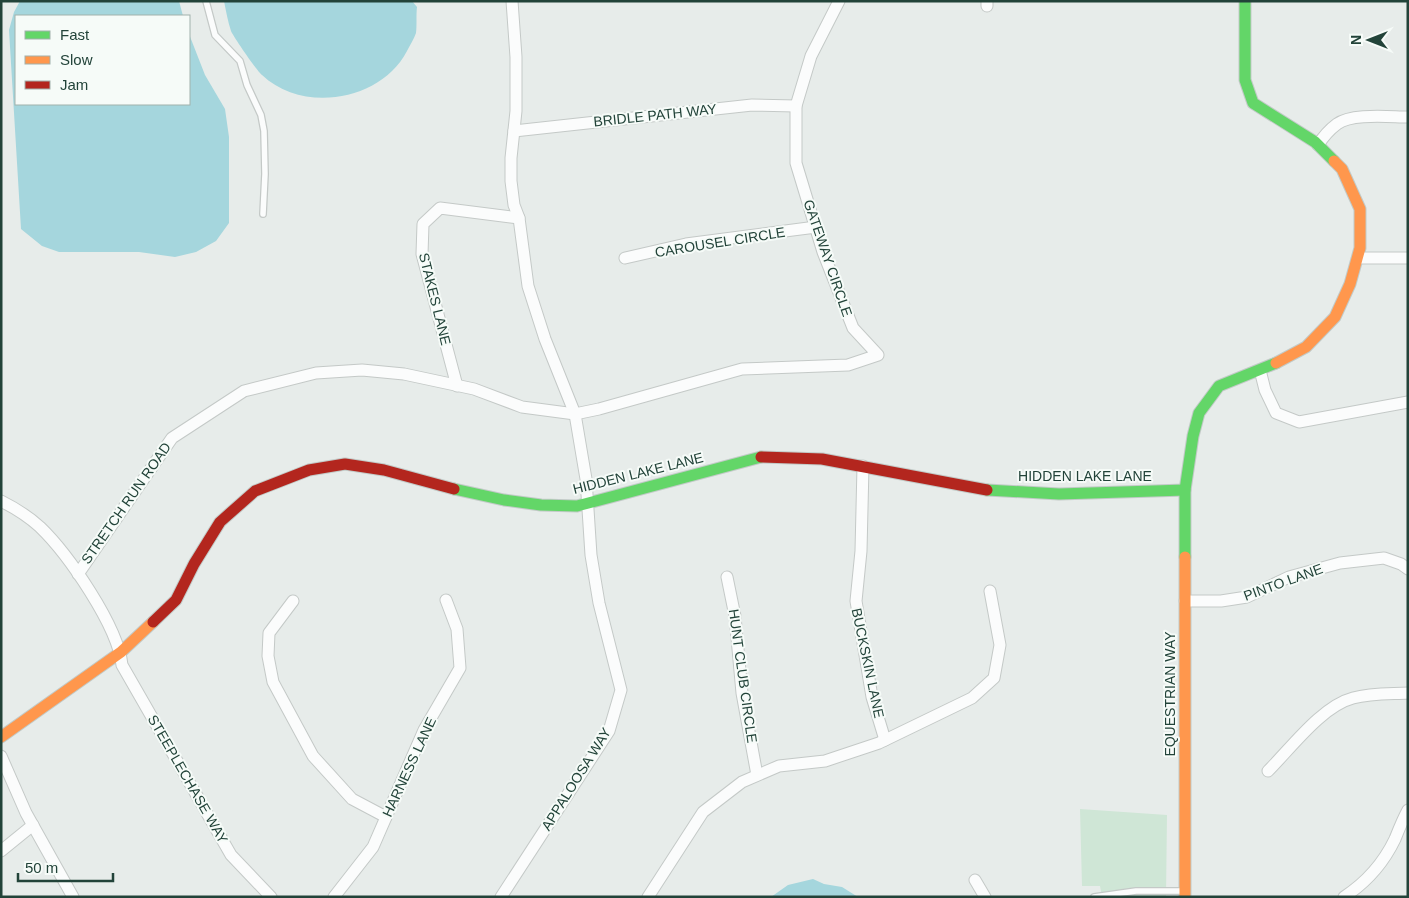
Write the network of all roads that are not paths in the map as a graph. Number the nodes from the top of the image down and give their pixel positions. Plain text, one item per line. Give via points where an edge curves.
1 (206, 1) edge
2 (512, 1) edge
3 (839, 1) edge
4 (1245, 1) edge
5 (796, 106) junction
6 (1408, 117) edge
7 (514, 131) junction
8 (1318, 145) junction
9 (263, 214) dead end
10 (519, 218) junction
11 (816, 228) junction
12 (625, 258) dead end
13 (1358, 258) junction
14 (1408, 258) edge
15 (1260, 370) junction
16 (457, 386) junction
17 (1408, 402) edge
18 (575, 414) junction
19 (862, 466) junction
20 (1185, 490) junction
21 (1, 500) edge
22 (588, 503) junction
23 (1408, 569) edge
24 (78, 574) junction
25 (727, 577) dead end
26 (990, 591) dead end
27 (446, 600) dead end
28 (293, 601) dead end
29 (1185, 601) junction
30 (121, 652) junction
31 (1408, 693) edge
32 (1, 737) edge
33 (885, 740) junction
34 (1, 756) edge
35 (1268, 772) dead end
36 (758, 775) junction
37 (1408, 810) edge
38 (386, 818) junction
39 (33, 825) junction
40 (1, 851) edge
41 (975, 880) dead end
42 (1186, 894) edge
43 (73, 897) edge
44 (271, 897) edge
45 (334, 897) edge
46 (501, 897) edge
47 (648, 897) edge
48 (985, 897) edge
49 (1094, 897) edge
50 (1344, 897) edge

1 - 9 lane via 215,35 240,61 261,115 265,174
2 - 7 street, APPALOOSA WAY via 516,57
3 - 5 street, GATEWAY CIRCLE via 812,56
4 - 8 street, EQUESTRIAN WAY via 1245,80 1253,103
5 - 7 street, BRIDLE PATH WAY via 752,105
5 - 11 street, GATEWAY CIRCLE via 796,163
6 - 8 street via 1357,118 1338,123
7 - 10 street, APPALOOSA WAY via 511,181
8 - 13 street, EQUESTRIAN WAY via 1342,169 1360,209
10 - 16 street, STAKES LANE via 440,208 423,224 422,254
10 - 18 street, APPALOOSA WAY via 528,286
11 - 12 street, CAROUSEL CIRCLE via 686,244
11 - 18 street, GATEWAY CIRCLE via 853,328 878,355 848,365 742,369
13 - 14 street
13 - 15 street, EQUESTRIAN WAY via 1335,317 1306,347
15 - 17 street via 1276,413 1299,422
15 - 20 street, EQUESTRIAN WAY via 1219,386 1199,413
16 - 18 street, STRETCH RUN ROAD via 474,389 522,408
16 - 24 street, STRETCH RUN ROAD via 404,374 362,370 316,373 244,391 172,438
18 - 22 street, APPALOOSA WAY
19 - 20 street, HIDDEN LAKE LANE via 993,491 1059,494
19 - 22 street, HIDDEN LAKE LANE via 822,459 760,457
19 - 33 street, BUCKSKIN LANE via 862,551 856,601 872,697
20 - 29 street, EQUESTRIAN WAY
21 - 24 street, STEEPLECHASE WAY via 39,526
22 - 30 street, HIDDEN LAKE LANE via 578,506 542,505 504,500 384,470 345,464 309,470 255,491 220,522 176,600
22 - 46 street, APPALOOSA WAY via 591,556 599,603 621,690 609,731
23 - 29 street, PINTO LANE via 1384,558 1347,562 1289,577 1247,597
24 - 30 street, STEEPLECHASE WAY via 103,614
25 - 36 street, HUNT CLUB CIRCLE via 735,616 742,693
26 - 33 street via 1000,645 994,678 972,698
27 - 38 street, HARNESS LANE via 457,629 460,668 424,730
28 - 38 street via 269,634 272,682 313,756 352,799
29 - 42 street, EQUESTRIAN WAY
30 - 32 street, HIDDEN LAKE LANE
30 - 44 street, STEEPLECHASE WAY via 122,665 232,855
31 - 35 street via 1372,694 1336,705
33 - 36 street via 825,761 779,766
34 - 39 street
36 - 47 street via 742,782 703,812
37 - 50 street via 1377,870
38 - 45 street, HARNESS LANE via 373,847
39 - 40 street
39 - 43 street
41 - 48 street
42 - 49 lane via 1136,891

